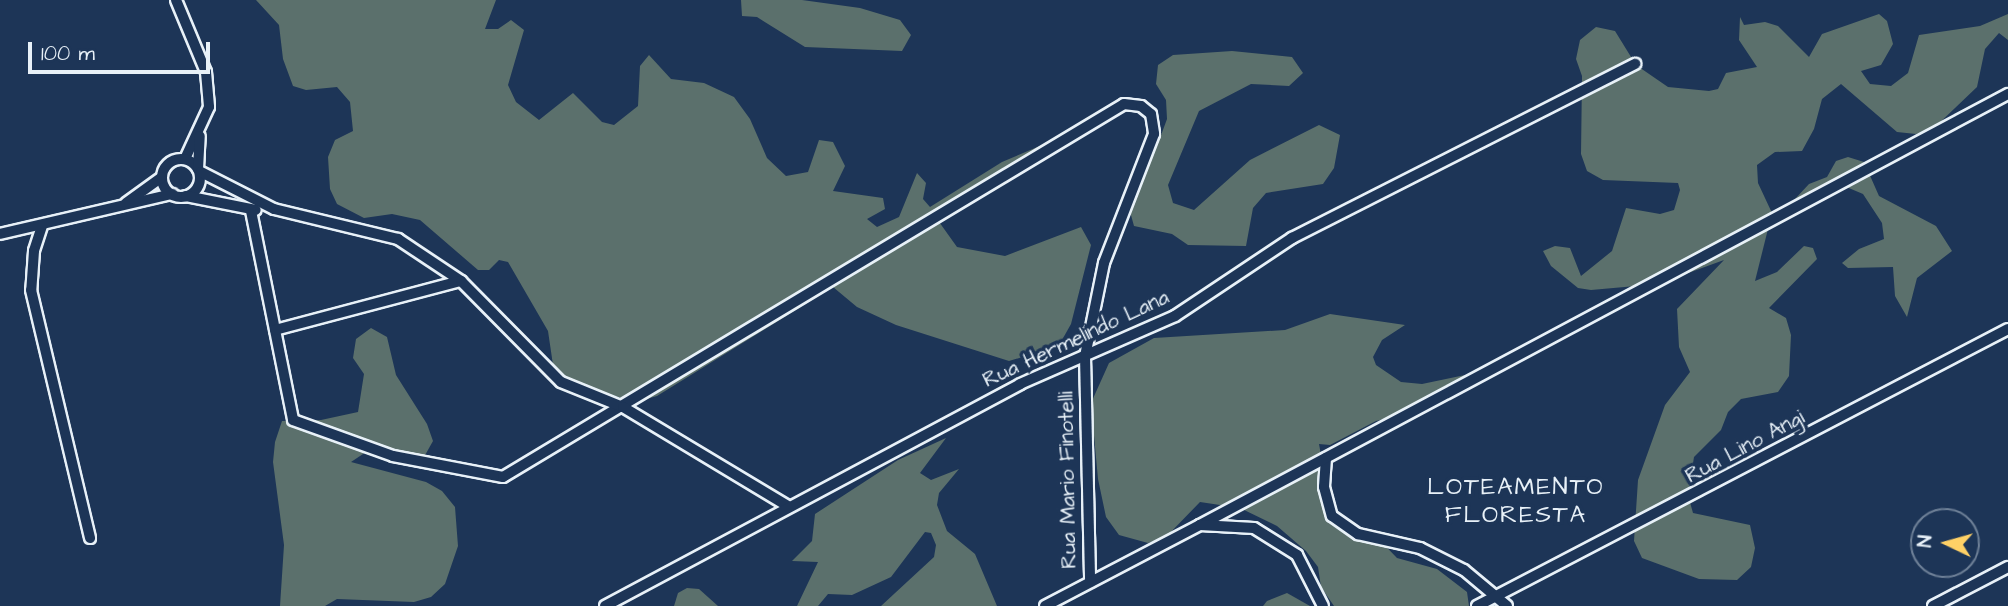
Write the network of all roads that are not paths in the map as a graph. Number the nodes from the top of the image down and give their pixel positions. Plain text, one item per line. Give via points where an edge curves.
1 (176, 0) edge
2 (1635, 64) dead end
3 (2008, 94) edge
4 (201, 132) junction
5 (185, 159) junction
6 (199, 170) junction
7 (162, 177) junction
8 (172, 194) junction
9 (186, 196) junction
10 (120, 207) junction
11 (274, 209) junction
12 (251, 211) junction
13 (42, 226) junction
14 (0, 234) edge
15 (461, 281) junction
16 (2008, 329) edge
17 (275, 330) junction
18 (1085, 356) junction
19 (623, 407) junction
20 (1326, 458) junction
21 (788, 506) junction
22 (1200, 525) junction
23 (90, 538) dead end
24 (2008, 567) edge
25 (1090, 582) junction
26 (1497, 593) junction
27 (605, 606) edge
28 (1045, 606) edge
29 (1323, 606) edge
30 (1478, 606) edge
31 (1507, 606) edge
32 (1933, 606) edge

1 - 4 street via 206,72 209,107
2 - 18 street, Rua Hermelindo Lana via 1292,238 1175,316
3 - 20 street
4 - 5 street
4 - 6 street
5 - 6 street
5 - 7 street via 170,163
6 - 9 street via 196,189
6 - 11 street
7 - 8 street
7 - 10 street
8 - 9 street
8 - 10 street
9 - 12 street
10 - 13 street
11 - 12 street
11 - 15 street via 398,239
12 - 17 street
13 - 14 street
13 - 23 street via 34,251 32,290
15 - 17 street
15 - 19 street via 561,382
16 - 26 street, Rua Lino Angi via 1686,500
17 - 19 street via 293,420 393,456 503,477
18 - 19 street, Rua Mario Finotelli via 1104,263 1154,134 1151,114 1135,104 1124,104
18 - 21 street, Rua Hermelindo Lana via 1020,384
18 - 25 street, Rua Mario Finotelli
19 - 21 street
20 - 22 street
20 - 26 street via 1324,487 1332,516 1358,534 1420,548
21 - 27 street, Rua Hermelindo Lana
22 - 25 street
22 - 29 street via 1254,528 1297,555
24 - 32 street
25 - 28 street
26 - 30 street, Rua Lino Angi
26 - 31 street

